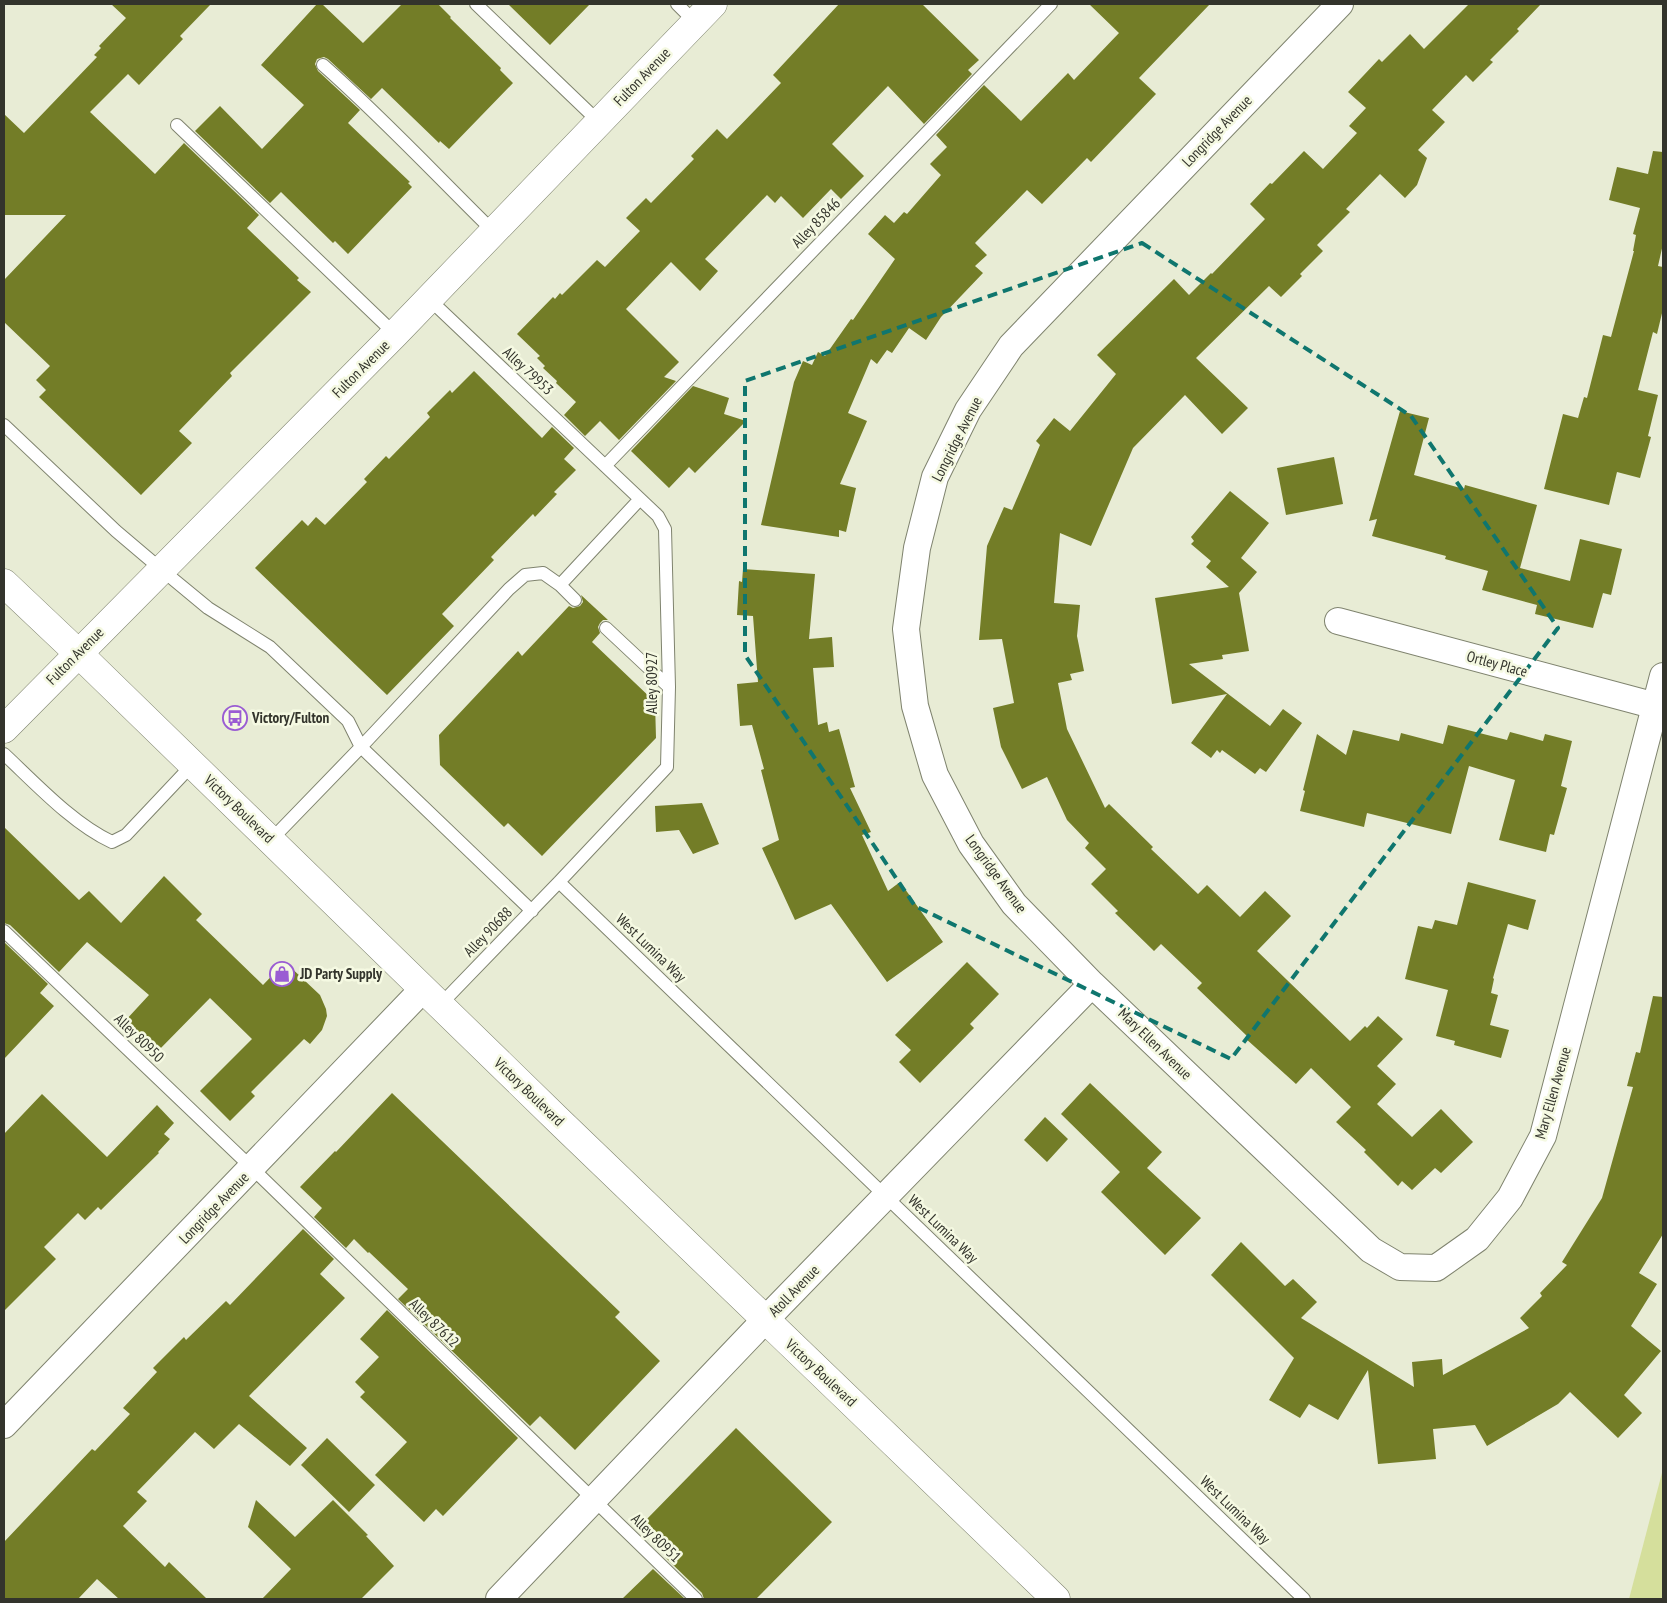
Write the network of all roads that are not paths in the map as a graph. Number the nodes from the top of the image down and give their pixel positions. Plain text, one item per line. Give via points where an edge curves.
1 (476, 4) edge
2 (1050, 4) edge
3 (1340, 4) edge
4 (695, 10) edge
5 (323, 65) dead end
6 (598, 122) junction
7 (177, 126) dead end
8 (494, 232) junction
9 (429, 299) junction
10 (396, 334) junction
11 (4, 426) edge
12 (605, 466) junction
13 (640, 499) junction
14 (162, 570) junction
15 (4, 583) edge
16 (560, 585) junction
17 (575, 600) dead end
18 (1338, 621) dead end
19 (606, 628) dead end
20 (78, 653) junction
21 (1663, 676) edge
22 (669, 687) junction
23 (1656, 706) junction
24 (4, 729) edge
25 (360, 747) junction
26 (4, 754) edge
27 (193, 764) junction
28 (271, 840) junction
29 (559, 882) junction
30 (532, 910) junction
31 (4, 931) edge
32 (1092, 984) junction
33 (432, 997) junction
34 (252, 1168) junction
35 (886, 1196) junction
36 (766, 1320) junction
37 (4, 1425) edge
38 (594, 1501) junction
39 (498, 1599) edge
40 (696, 1599) edge
41 (1056, 1599) edge
42 (1304, 1599) edge

1 - 6 lane
2 - 12 lane, Alley 85846
3 - 32 street, Longridge Avenue via 1010,346 968,410 935,477 917,548 906,629 915,706 935,775 971,844 1014,904
4 - 6 main road, Fulton Avenue
5 - 8 lane
6 - 8 main road, Fulton Avenue
7 - 10 lane
8 - 9 main road, Fulton Avenue
9 - 10 main road, Fulton Avenue
9 - 12 lane, Alley 79953
10 - 14 main road, Fulton Avenue
11 - 14 lane
12 - 13 lane, Alley 80927
13 - 16 lane
13 - 22 lane, Alley 80927 via 658,516 665,529
14 - 20 main road, Fulton Avenue
14 - 25 lane via 208,608 270,647 348,722
15 - 20 main road, Victory Boulevard
16 - 17 lane
16 - 25 lane via 543,573 525,575
18 - 23 street, Ortley Place
19 - 22 lane
20 - 24 main road, Fulton Avenue
20 - 27 main road, Victory Boulevard
21 - 23 street, Mary Ellen Avenue
22 - 29 lane, Alley 80927 via 667,767
23 - 32 street, Mary Ellen Avenue via 1543,1136 1510,1198 1477,1239 1436,1268 1400,1267 1371,1250
25 - 28 lane
25 - 30 lane
26 - 27 lane via 71,814 97,835 112,842 126,835
27 - 28 main road, Victory Boulevard
28 - 33 main road, Victory Boulevard
29 - 30 lane, Alley 90688
29 - 35 lane, West Lumina Way
30 - 33 lane, Alley 90688
31 - 34 lane, Alley 80950
32 - 35 street, Atoll Avenue
33 - 34 street, Longridge Avenue
33 - 36 main road, Victory Boulevard
34 - 37 street, Longridge Avenue
34 - 38 lane, Alley 87612
35 - 36 street, Atoll Avenue
35 - 42 lane, West Lumina Way
36 - 38 street, Atoll Avenue
36 - 41 main road, Victory Boulevard
38 - 39 street, Atoll Avenue
38 - 40 lane, Alley 80951

